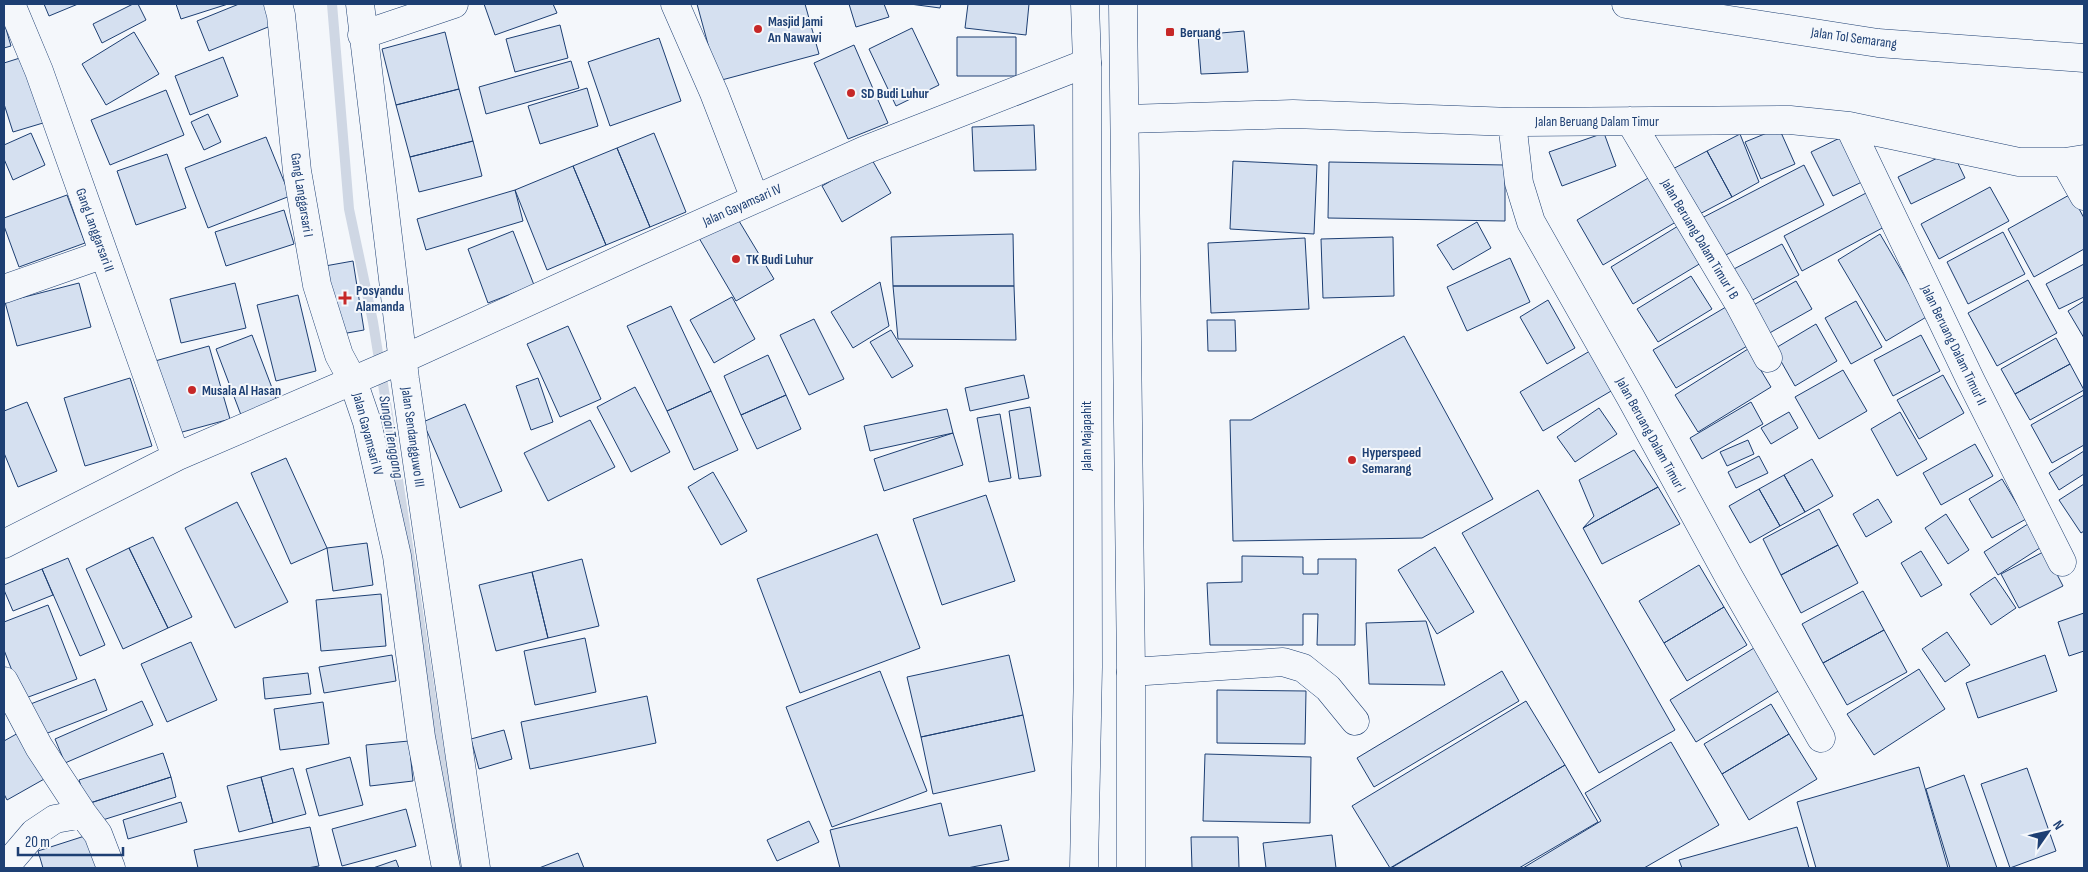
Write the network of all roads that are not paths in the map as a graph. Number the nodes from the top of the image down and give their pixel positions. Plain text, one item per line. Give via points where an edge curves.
1 (11, 4) edge
2 (278, 4) edge
3 (360, 4) edge
4 (454, 4) edge
5 (675, 4) edge
6 (1085, 4) edge
7 (1124, 4) edge
8 (1626, 4) edge
9 (362, 35) junction
10 (2084, 58) edge
11 (1087, 63) junction
12 (1126, 119) junction
13 (1630, 121) junction
14 (1512, 122) junction
15 (1849, 126) junction
16 (2075, 161) edge
17 (2084, 196) edge
18 (755, 199) junction
19 (104, 254) junction
20 (4, 289) edge
21 (1768, 358) dead end
22 (400, 361) junction
23 (362, 376) junction
24 (176, 457) junction
25 (4, 544) edge
26 (2062, 562) dead end
27 (1131, 672) junction
28 (4, 681) edge
29 (1355, 720) dead end
30 (1821, 738) dead end
31 (82, 814) junction
32 (4, 868) edge
33 (111, 868) edge
34 (446, 868) edge
35 (476, 868) edge
36 (1084, 868) edge
37 (1131, 868) edge

1 - 19 main road, Gang Langgarsari II via 39,71
2 - 23 main road, Gang Langgarsari I via 297,171 317,285 339,355
3 - 9 main road, Jalan Sendangguwo III
4 - 9 main road
5 - 18 main road
6 - 11 main road, Jalan Majapahit
7 - 12 main road
8 - 10 main road, Jalan Tol Semarang via 1878,42
9 - 22 main road, Jalan Sendangguwo III
11 - 18 main road, Jalan Gayamsari IV via 866,150
11 - 36 main road, Jalan Majapahit via 1088,667
12 - 14 main road, Jalan Beruang Dalam Timur via 1293,114
12 - 27 main road
13 - 14 main road, Jalan Beruang Dalam Timur
13 - 15 main road, Jalan Beruang Dalam Timur via 1790,120
13 - 21 main road, Jalan Beruang Dalam Timur I B
14 - 30 main road, Jalan Beruang Dalam Timur I via 1520,183 1531,222
15 - 16 main road, Jalan Beruang Dalam Timur via 2019,162
15 - 26 main road, Jalan Beruang Dalam Timur II
16 - 17 main road
18 - 22 main road, Jalan Gayamsari IV
19 - 20 main road
19 - 24 main road, Gang Langgarsari II
22 - 23 main road, Jalan Gayamsari IV
22 - 35 main road, Jalan Sendangguwo III
23 - 24 main road, Jalan Gayamsari IV
23 - 34 main road, Jalan Gayamsari IV via 367,422 397,556 421,737
24 - 25 main road, Jalan Gayamsari IV
27 - 29 main road via 1283,662 1303,668 1328,688
27 - 37 main road
28 - 31 main road via 39,747
31 - 32 main road via 55,819 34,833
31 - 33 main road via 98,834

